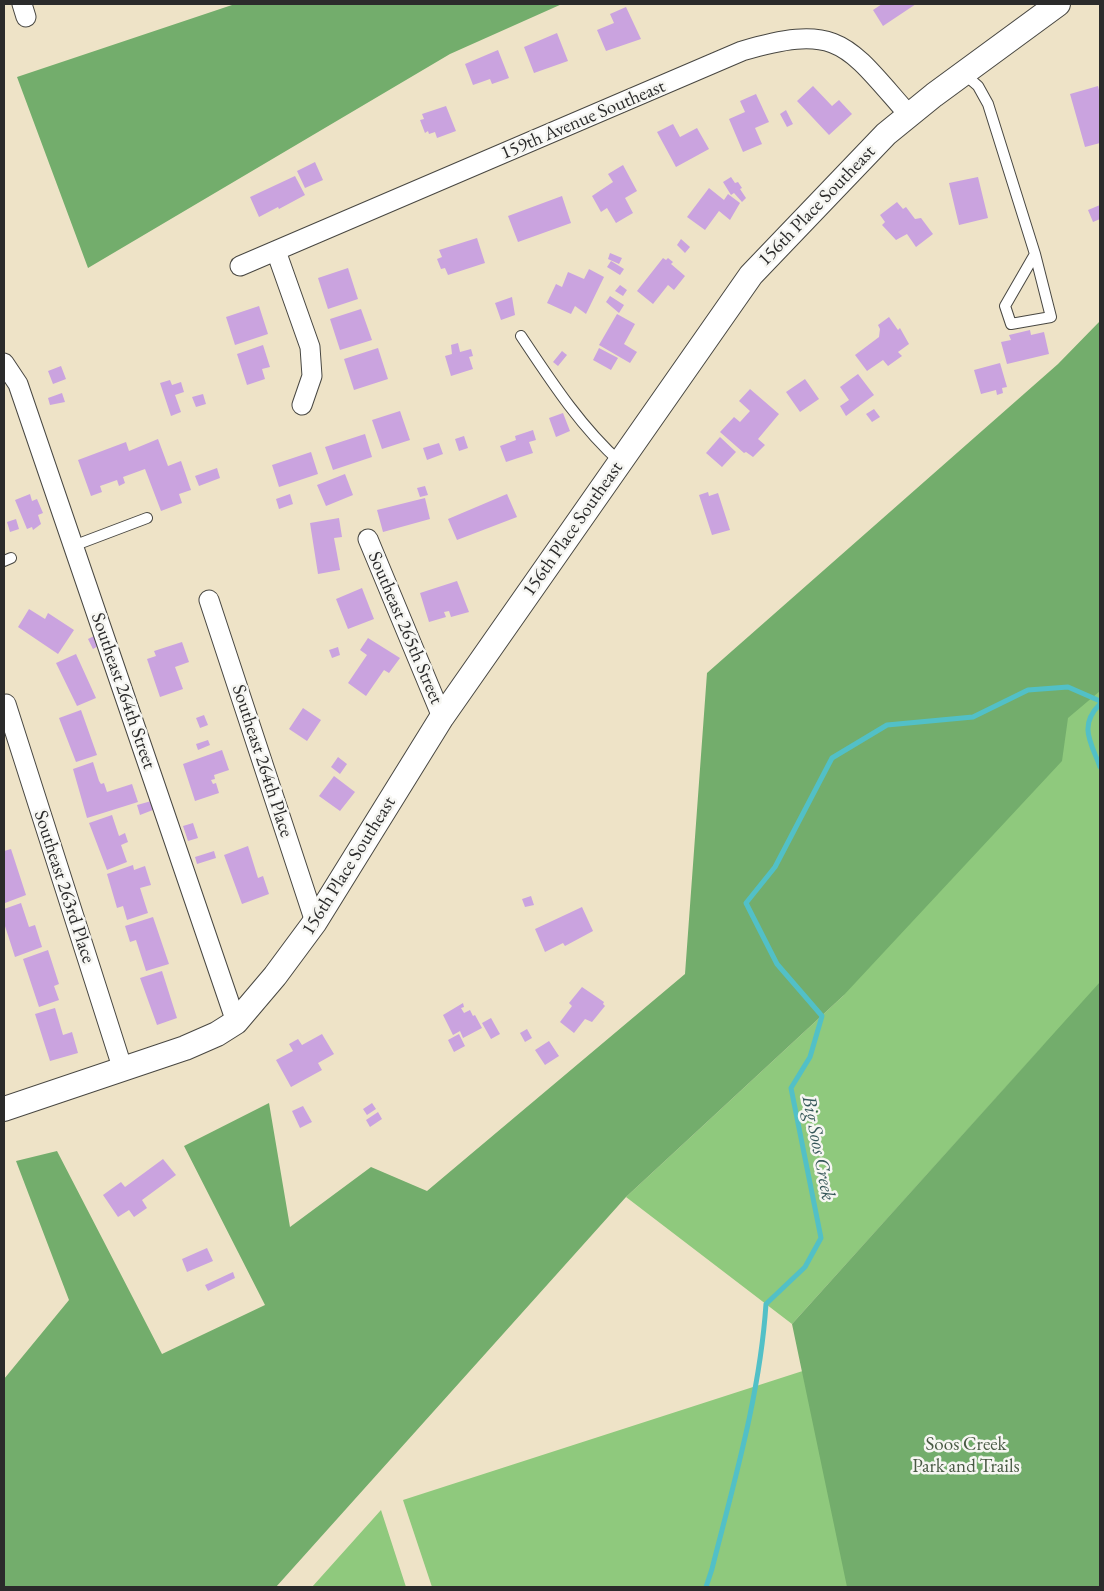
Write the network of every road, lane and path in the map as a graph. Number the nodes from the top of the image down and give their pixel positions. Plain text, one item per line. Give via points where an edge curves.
1 (1058, 4) edge
2 (963, 73) junction
3 (909, 115) junction
4 (276, 251) junction
5 (1035, 254) junction
6 (240, 266) dead end
7 (521, 336) dead end
8 (4, 363) edge
9 (302, 405) dead end
10 (620, 462) junction
11 (147, 518) dead end
12 (368, 539) dead end
13 (73, 546) junction
14 (209, 600) dead end
15 (6, 704) dead end
16 (442, 717) junction
17 (315, 922) junction
18 (236, 1022) junction
19 (123, 1070) junction
20 (4, 1108) edge

1 - 2 street, 156th Place Southeast
2 - 3 street, 156th Place Southeast
2 - 5 lane via 978,86 988,104
3 - 4 street, 159th Avenue Southeast via 860,59 843,46 816,38 772,42 733,55
3 - 10 street, 156th Place Southeast via 864,155 751,275
4 - 6 street, 159th Avenue Southeast
4 - 9 street via 310,347 312,376
5 - 5 lane via 1005,306 1011,324 1051,317
7 - 10 lane via 598,443
8 - 13 street, Southeast 264th Street via 18,384
10 - 16 street, 156th Place Southeast
11 - 13 lane
12 - 16 street, Southeast 265th Street
13 - 18 street, Southeast 264th Street
14 - 17 street, Southeast 264th Place
15 - 19 street, Southeast 263rd Place
16 - 17 street, 156th Place Southeast
17 - 18 street, 156th Place Southeast
18 - 19 street, 156th Place Southeast via 185,1048
19 - 20 street, 156th Place Southeast

